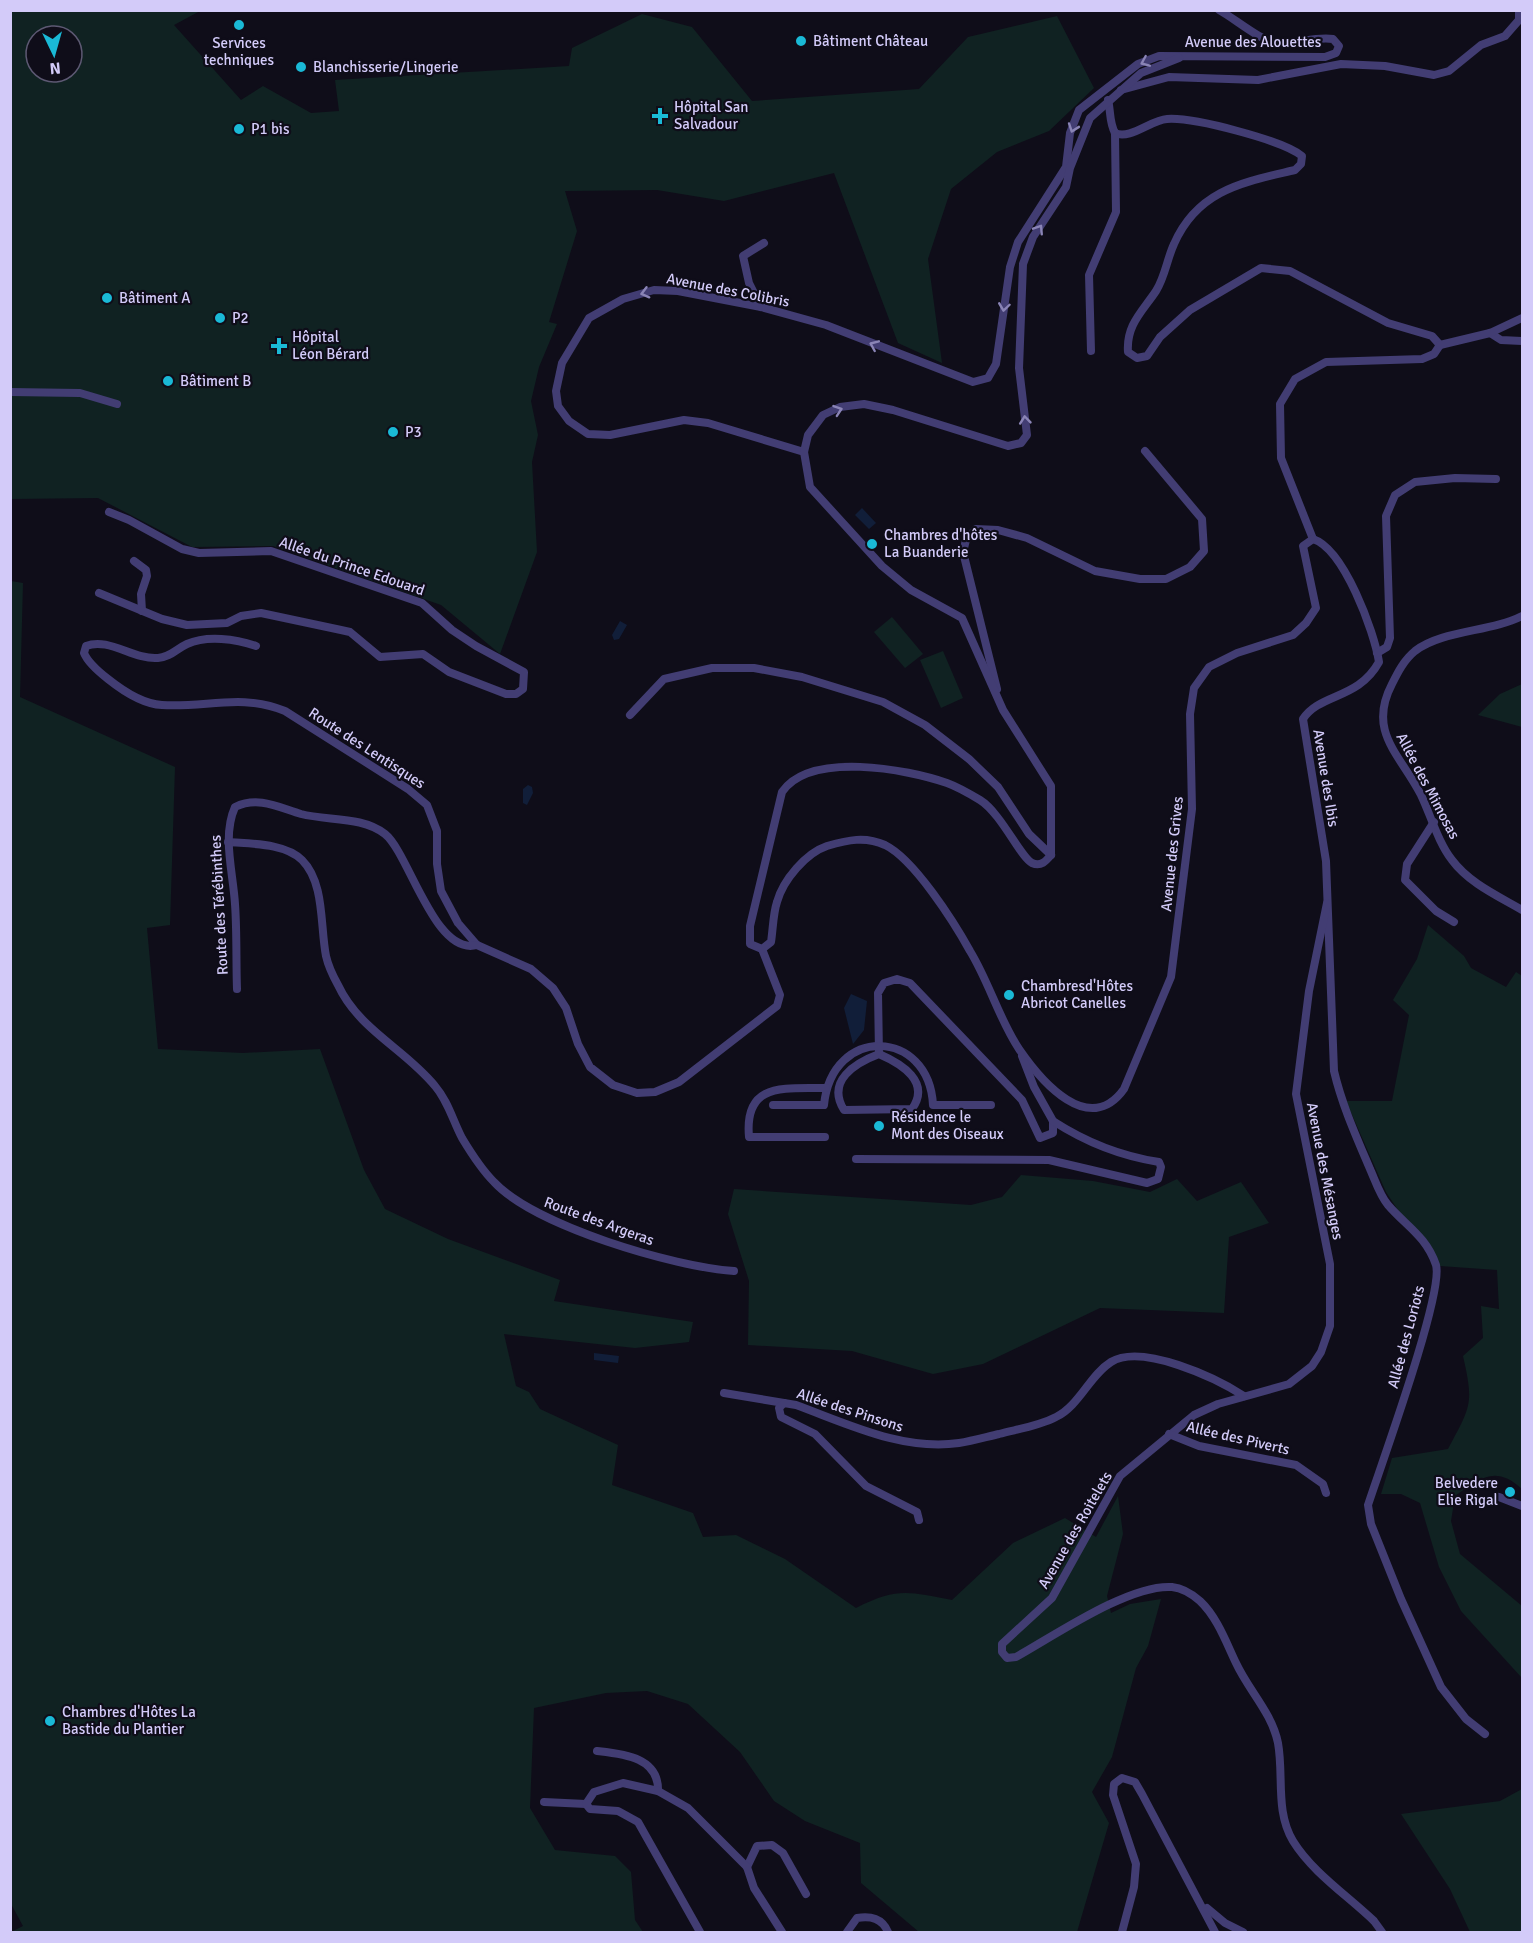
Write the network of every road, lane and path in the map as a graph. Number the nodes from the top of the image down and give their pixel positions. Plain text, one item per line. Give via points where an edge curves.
1 (1219, 10) edge
2 (1519, 10) edge
3 (1186, 55) junction
4 (1109, 85) joint
5 (1119, 90) junction
6 (1108, 100) junction
7 (1115, 133) junction
8 (1068, 168) junction
9 (764, 243) dead end
10 (760, 307) junction
11 (1522, 318) edge
12 (1490, 333) junction
13 (1522, 341) edge
14 (1440, 345) junction
15 (1091, 351) dead end
16 (10, 392) edge
17 (117, 404) dead end
18 (804, 452) junction
19 (1145, 452) dead end
20 (1496, 479) dead end
21 (109, 512) dead end
22 (1313, 539) junction
23 (134, 561) dead end
24 (99, 593) dead end
25 (142, 611) junction
26 (1522, 616) edge
27 (227, 623) junction
28 (223, 640) junction
29 (256, 646) dead end
30 (1377, 653) junction
31 (1003, 710) junction
32 (630, 715) dead end
33 (1434, 822) junction
34 (228, 842) junction
35 (1051, 855) junction
36 (1327, 903) junction
37 (1522, 910) edge
38 (1454, 922) dead end
39 (477, 945) junction
40 (762, 949) junction
41 (237, 989) dead end
42 (1019, 1049) junction
43 (879, 1050) junction
44 (826, 1088) junction
45 (773, 1105) dead end
46 (991, 1105) dead end
47 (1053, 1121) junction
48 (825, 1137) dead end
49 (856, 1159) dead end
50 (734, 1271) dead end
51 (724, 1393) dead end
52 (1244, 1396) junction
53 (784, 1403) junction
54 (1169, 1434) junction
55 (1326, 1493) dead end
56 (1499, 1497) dead end
57 (1522, 1506) edge
58 (919, 1520) dead end
59 (1485, 1734) dead end
60 (597, 1751) dead end
61 (658, 1791) junction
62 (544, 1802) dead end
63 (586, 1804) junction
64 (747, 1867) junction
65 (806, 1894) dead end
66 (1200, 1900) junction
67 (700, 1932) edge
68 (782, 1932) edge
69 (847, 1932) edge
70 (888, 1932) edge
71 (1122, 1932) edge
72 (1215, 1932) edge
73 (1243, 1932) edge
74 (1382, 1932) edge

1 - 3 street, Avenue des Alouettes via 1275,44 1323,38 1333,39 1339,46 1336,53 1325,57
2 - 5 street via 1519,20 1505,36 1481,45 1449,71 1434,75 1385,66 1341,64 1258,80 1169,77
3 -> 4 street, Avenue des Alouettes via 1159,56 1138,64
3 - 5 street via 1141,73
4 -> 8 street, Avenue des Colibris via 1080,110 1070,133
5 - 6 street
6 - 7 street via 1109,123
6 - 8 street via 1090,118
7 - 14 street via 1125,135 1167,118 1192,121 1270,141 1302,156 1295,170 1238,183 1210,198 1191,218 1174,242 1157,290 1131,324 1128,352 1137,358 1147,356 1160,337 1190,310 1260,268 1290,271 1388,323 1432,336
7 - 15 street via 1116,212 1089,274
8 -> 10 street, Avenue des Colibris via 1018,242 1010,267 996,364 988,378 973,382 826,325
18 -> 8 street via 808,435 823,415 840,407 864,404 1008,446 1021,442 1027,435 1020,368 1023,264 1033,237 1066,187
9 - 10 street via 743,256 748,283
10 -> 18 street, Avenue des Colibris via 654,290 623,299 590,318 562,363 556,391 558,406 569,421 588,434 610,435 684,420 708,423
11 - 12 street
12 - 13 street via 1501,340
12 - 14 street
14 - 22 street via 1434,354 1422,359 1326,362 1295,379 1280,404 1281,458
16 - 17 street via 80,393
18 - 31 street via 810,487 882,566 911,590 962,618
19 - 31 street via 1202,519 1204,551 1190,567 1166,579 1095,571 1027,538 998,530 976,529 966,540 963,552
20 - 30 street via 1415,482 1395,495 1386,516 1390,638 1387,647
21 - 27 street, Allée du Prince Edouard via 182,549 199,553 271,551 422,603 452,630 524,672 523,689 506,694 448,672 423,654 380,657 350,632 276,615 241,616
22 - 30 street via 1324,542 1335,555 1364,613
22 - 42 street, Avenue des Grives via 1303,546 1316,608 1306,623 1293,635 1237,653 1209,667 1194,688 1190,714 1192,809 1171,977 1124,1089 1112,1102 1096,1108 1075,1106 1064,1100
23 - 25 street via 146,570 147,576 141,594
24 - 25 street
25 - 27 street via 187,625
26 - 33 street, Allée des Mimosas via 1507,624 1432,642 1415,651 1400,668 1386,695 1381,714 1385,735
27 - 28 street
28 - 29 street
28 - 39 street, Route des Lentisques via 186,644 170,656 157,658 102,643 86,646 84,652 99,672 123,691 145,701 162,705 242,700 277,708 408,789 428,805 435,818 441,891 458,923
30 - 36 street, Avenue des Ibis via 1378,662 1372,674 1359,687 1309,711 1303,719 1326,861
31 - 35 street via 1051,786
32 - 35 street via 664,679 712,668 754,668 802,677 883,702 925,725 969,759 998,787 1029,834
33 - 37 street, Allée des Mimosas via 1452,861 1470,878
33 - 38 street via 1407,864 1405,880 1436,911
34 - 39 street, Route des Térébinthes via 229,820 235,807 248,801 369,825 396,845 435,919 459,944
34 - 41 street, Route des Térébinthes via 236,920
34 - 50 street, Route des Argeras via 262,844 301,858 316,885 327,958 338,986 368,1027 435,1086 470,1152 494,1183 524,1206 553,1221 661,1258
35 - 40 street, Route des Lentisques via 1038,864 1029,861 998,814 949,783 874,768 806,773 796,777 782,792 750,926 750,944
36 - 52 street, Avenue des Mésanges via 1311,981 1296,1094 1330,1264 1330,1326 1312,1366 1289,1384
36 - 59 street, Allée des Loriots via 1334,1071 1340,1100 1388,1205 1410,1224 1428,1247 1437,1267 1413,1370 1368,1505 1371,1524 1441,1687 1466,1719
39 - 40 street, Route des Lentisques via 531,969 553,988 566,1008 590,1067 613,1085 637,1093 655,1092 679,1082 777,1006 780,995
40 - 42 street via 771,942 782,892 793,873 818,849 851,839 868,839 887,846 926,883 972,952
42 - 47 street via 1034,1088
43 - 43 street via 860,1061 841,1080 838,1101 844,1110 912,1109 918,1100 913,1074
43 - 44 street via 859,1050 843,1059
43 - 46 street via 898,1050 915,1058 930,1083 933,1105
43 - 47 street via 878,993 884,983 897,979 910,983 1022,1100 1040,1138 1053,1133
44 - 45 street via 824,1105
44 - 48 street via 772,1089 753,1104 747,1119 749,1137
47 - 49 street via 1105,1149 1160,1162 1158,1179 1147,1183 1049,1160
51 - 53 street
52 - 53 street, Allée des Pinsons via 1161,1359 1134,1355 1111,1362 1058,1416 1029,1427 958,1443 924,1444 890,1439
52 - 54 street, Avenue des Roitelets via 1194,1415
53 - 58 street, Allée des Pinsons via 779,1408 781,1417 815,1434 866,1486 917,1512
54 - 55 street, Allée des Piverts via 1200,1446 1296,1465 1323,1484
54 - 74 street, Avenue des Roitelets via 1120,1476 1052,1598 1002,1644 1002,1652 1007,1658 1016,1657 1121,1598 1160,1587 1186,1591 1213,1616 1240,1672 1272,1721 1278,1744 1280,1798 1293,1840 1310,1862
56 - 57 street
60 - 61 street via 635,1757 645,1763 658,1783
61 - 63 street via 623,1783 594,1792
61 - 64 street via 688,1808
62 - 63 street
63 - 67 street via 590,1809 628,1815 638,1822
64 - 65 street via 757,1845 772,1845 783,1853
64 - 68 street via 758,1896
66 - 71 street via 1135,1782 1122,1778 1114,1784 1113,1795 1136,1864
66 - 72 street
66 - 73 street via 1212,1914
69 - 70 street via 857,1918 867,1916 885,1924

